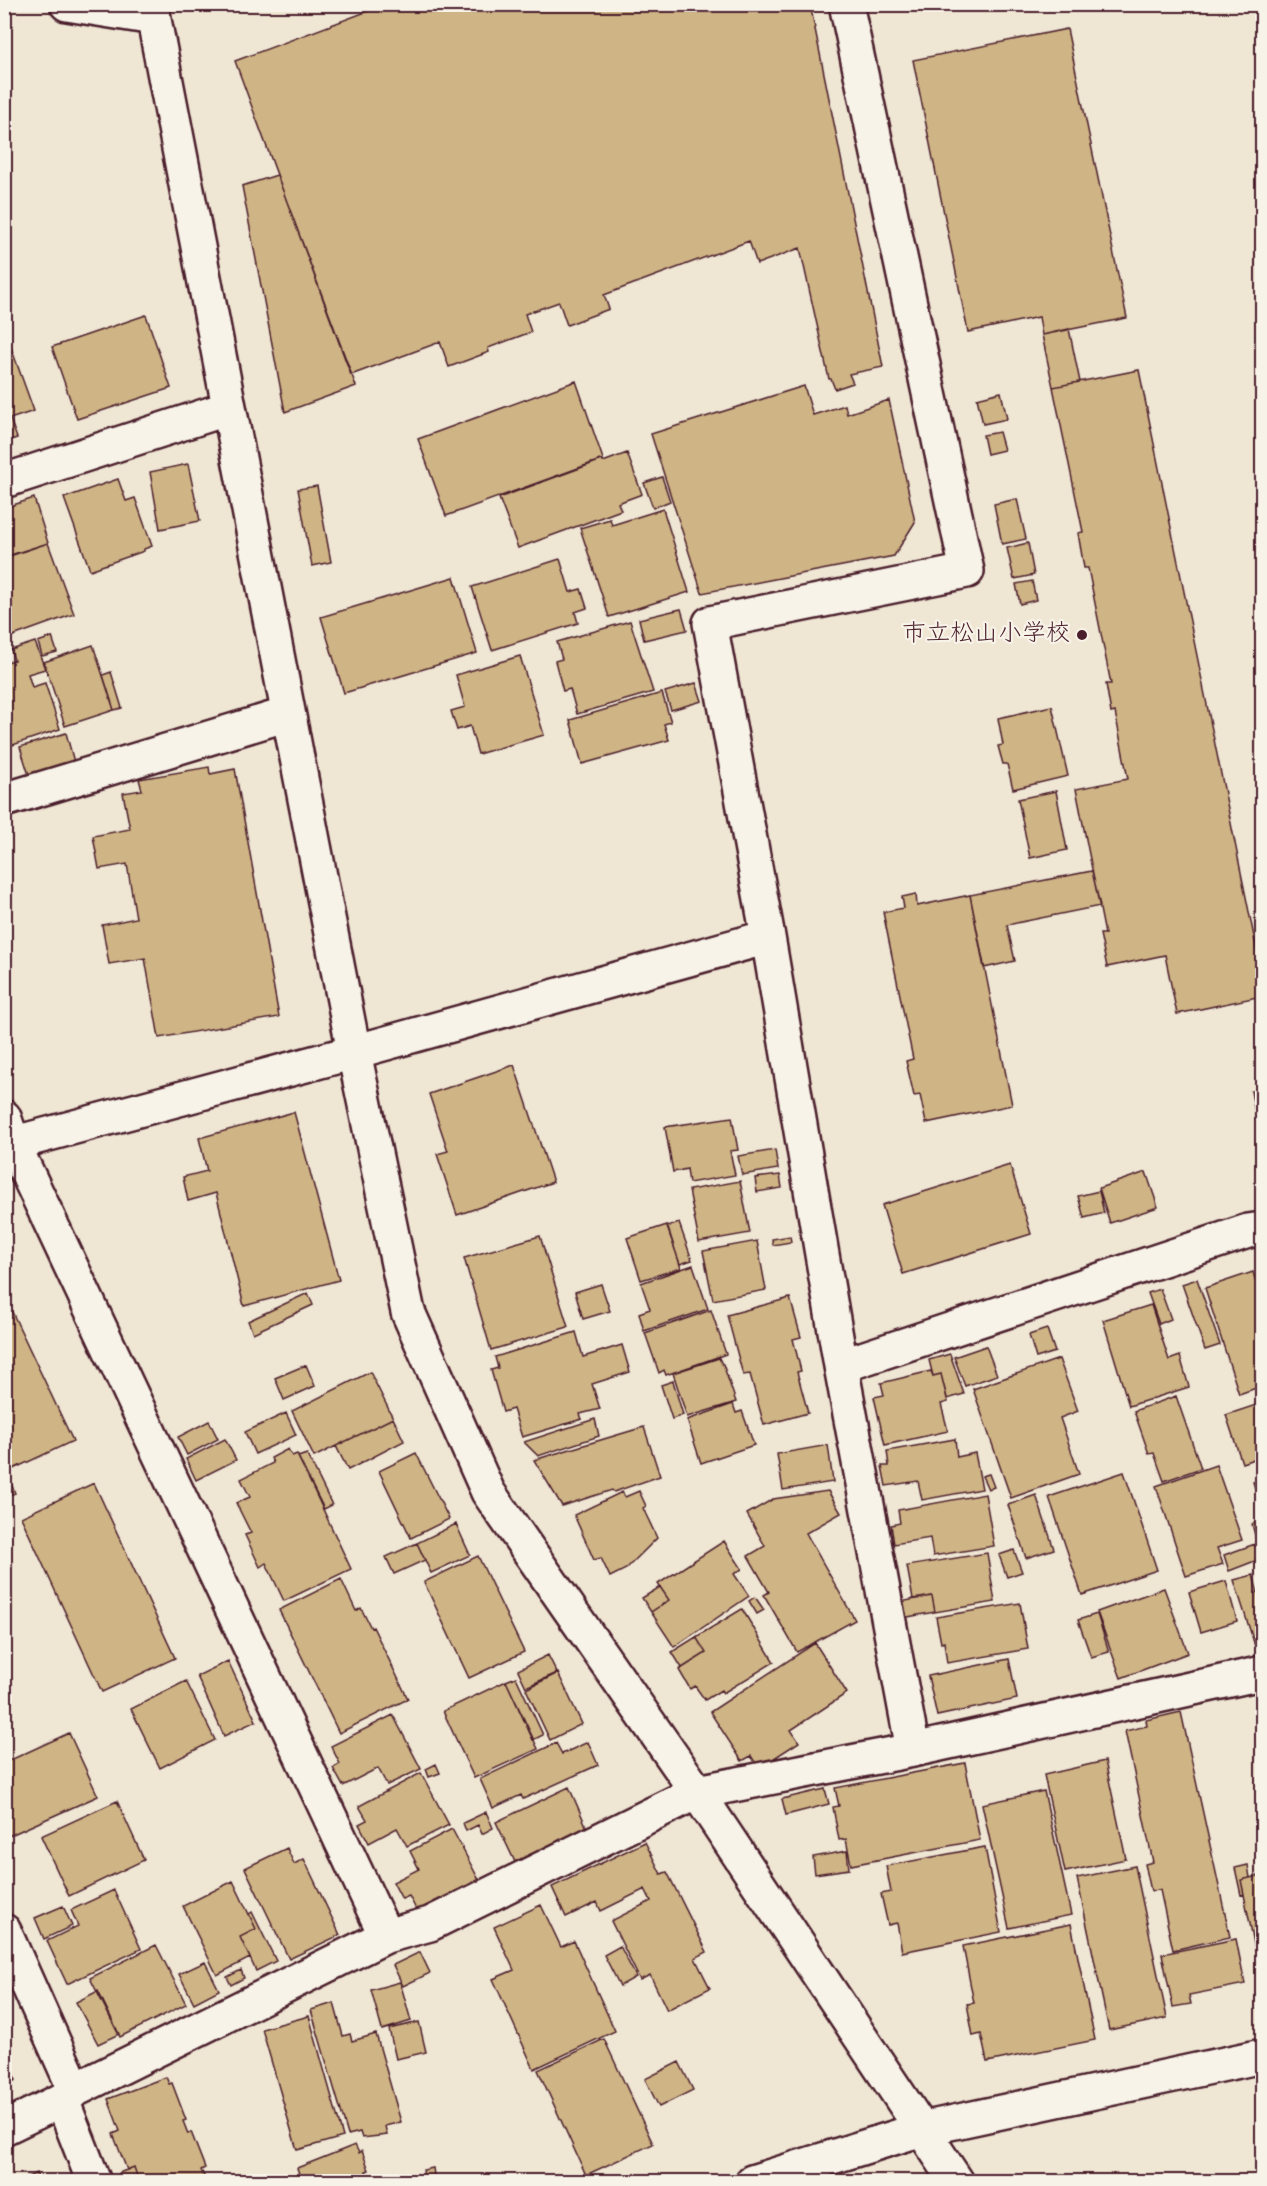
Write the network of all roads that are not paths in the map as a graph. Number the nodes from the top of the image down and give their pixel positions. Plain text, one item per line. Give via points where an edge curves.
1 (67, 4) edge
2 (846, 4) edge
3 (153, 11) edge
4 (229, 408) junction
5 (4, 481) edge
6 (288, 714) junction
7 (4, 800) edge
8 (768, 938) junction
9 (354, 1052) junction
10 (7, 1135) edge
11 (1263, 1229) edge
12 (841, 1366) junction
13 (1263, 1673) edge
14 (914, 1750) junction
15 (697, 1792) junction
16 (4, 1931) edge
17 (386, 1936) junction
18 (1263, 2056) edge
19 (69, 2095) junction
20 (4, 2128) edge
21 (922, 2129) junction
22 (94, 2181) edge
23 (752, 2181) edge
24 (957, 2181) edge

1 - 3 street
2 - 8 street via 967,571 710,623
3 - 4 street
4 - 5 street
4 - 6 street
6 - 7 street
6 - 9 street
8 - 9 street
8 - 12 street
9 - 10 street
9 - 15 street via 408,1312 488,1492
10 - 17 street
11 - 12 street
12 - 14 street
13 - 14 street
14 - 15 street
15 - 17 street via 430,1924
15 - 21 street
16 - 19 street
17 - 19 street
18 - 21 street
19 - 20 street
19 - 22 street
21 - 23 street
21 - 24 street

